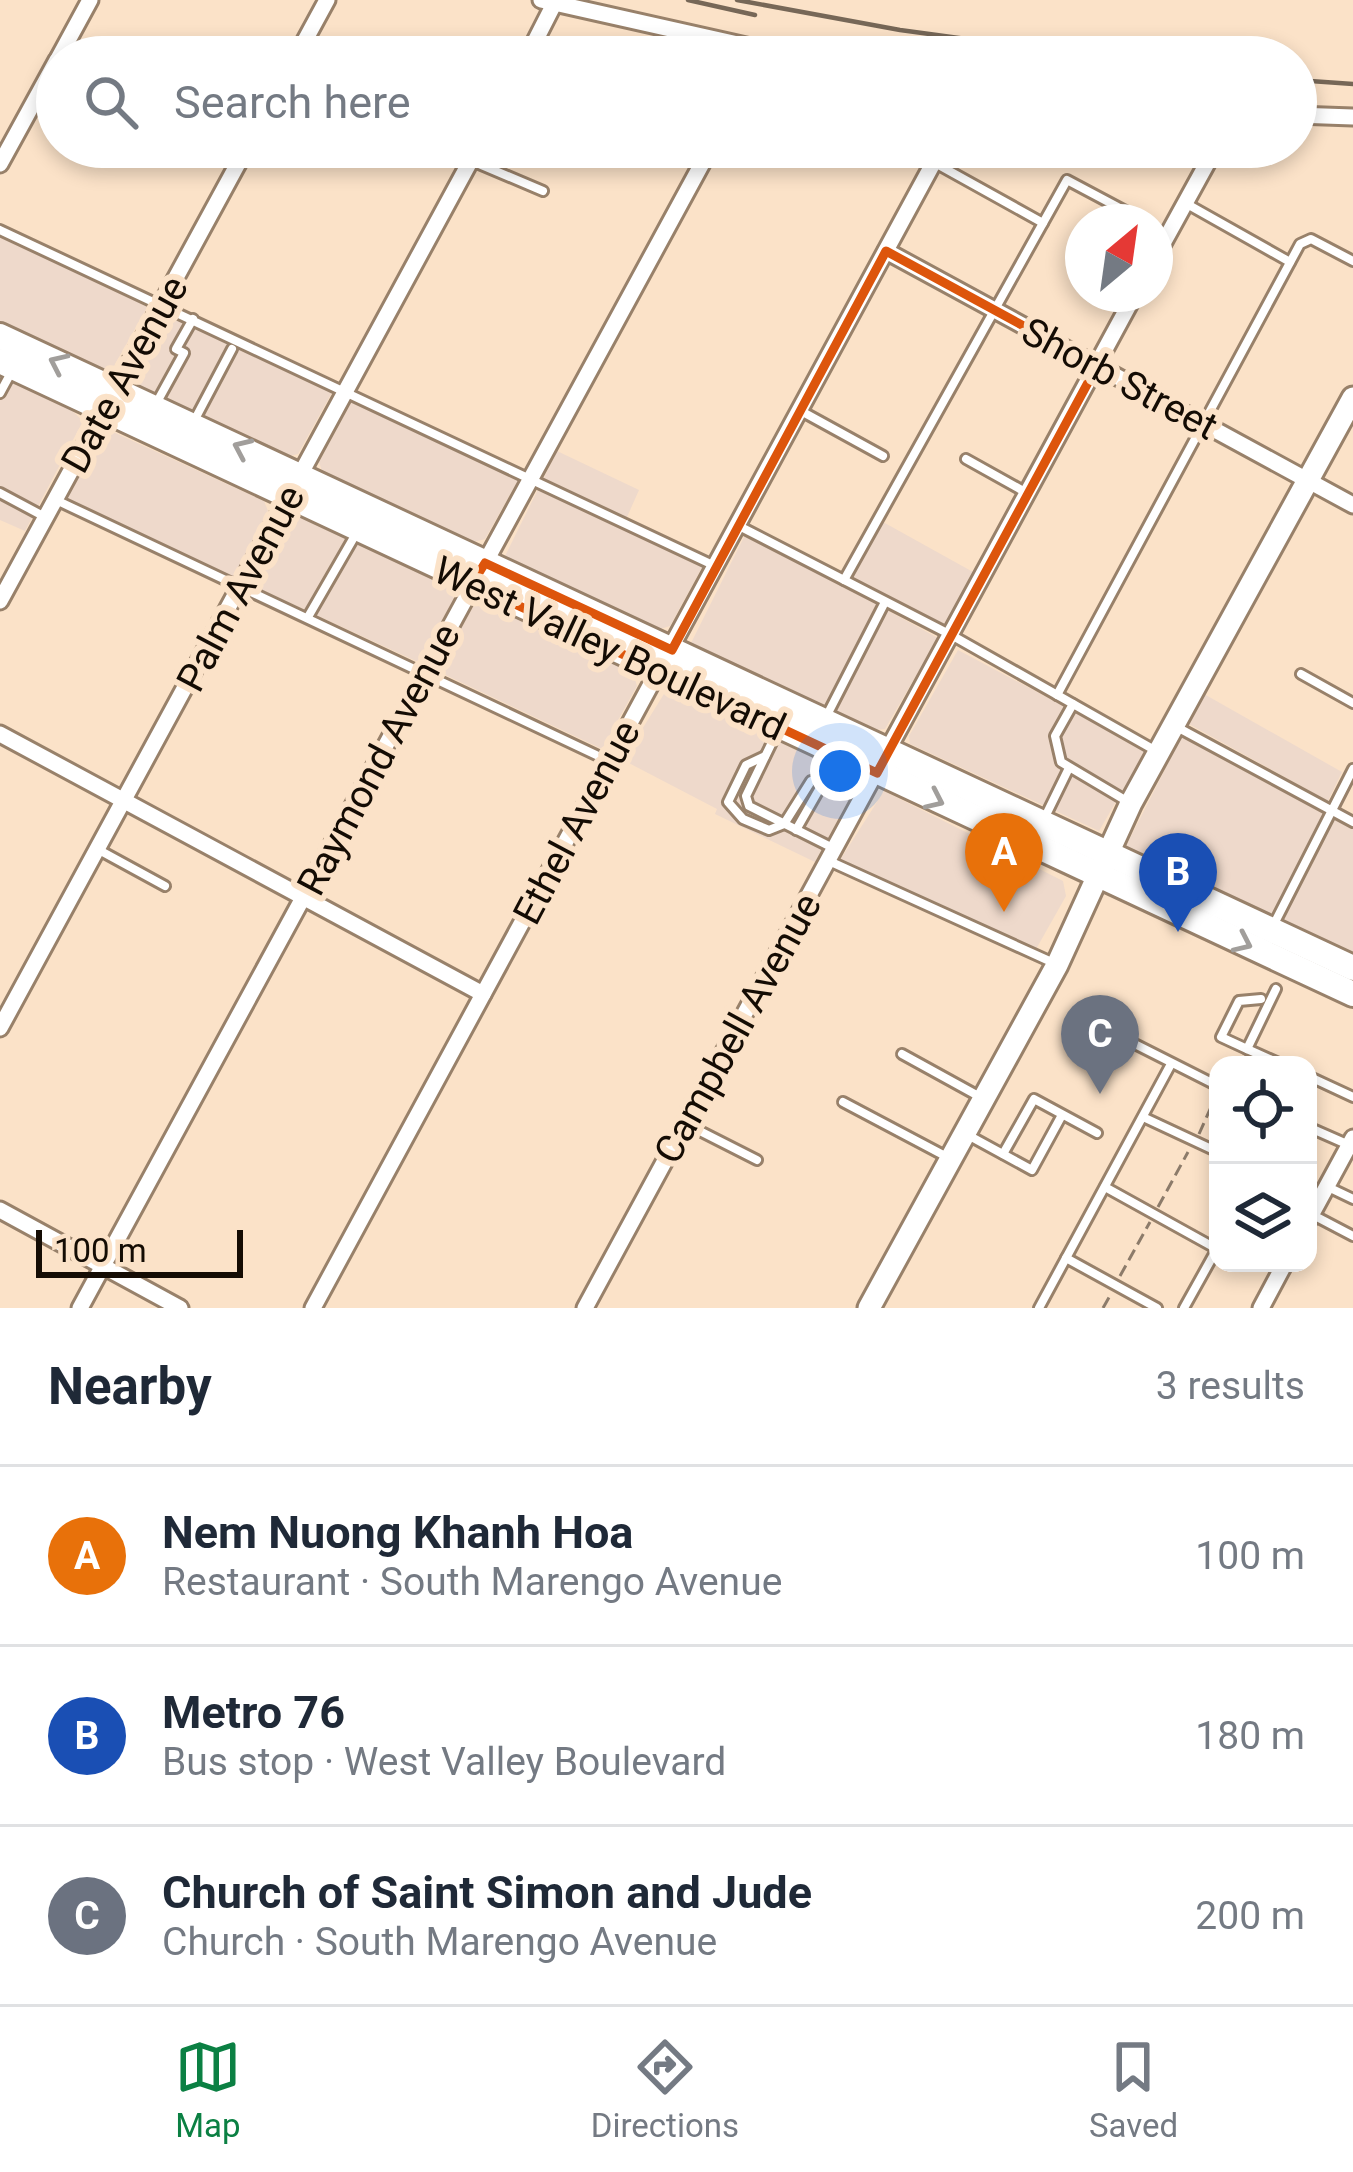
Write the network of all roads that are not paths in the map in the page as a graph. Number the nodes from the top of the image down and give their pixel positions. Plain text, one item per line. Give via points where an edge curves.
1 (90, 0) edge
2 (326, 0) edge
3 (548, 2) edge
4 (70, 36) edge
5 (307, 36) edge
6 (535, 36) edge
7 (685, 36) edge
8 (36, 99) edge
9 (1317, 116) edge
10 (1353, 117) edge
11 (0, 164) edge
12 (236, 168) edge
13 (466, 168) edge
14 (501, 168) edge
15 (700, 168) edge
16 (931, 168) edge
17 (958, 168) edge
18 (1204, 168) edge
19 (543, 191) dead end
20 (1185, 202) junction
21 (1112, 204) edge
22 (1173, 216) edge
23 (1043, 223) junction
24 (0, 230) edge
25 (886, 251) junction
26 (1353, 261) edge
27 (1290, 262) junction
28 (162, 304) junction
29 (992, 309) junction
30 (1126, 312) edge
31 (193, 318) junction
32 (0, 336) edge
33 (232, 349) dead end
34 (7, 364) edge
35 (1097, 366) junction
36 (345, 390) junction
37 (0, 392) edge
38 (1353, 398) edge
39 (110, 400) junction
40 (154, 408) junction
41 (800, 411) junction
42 (1204, 423) junction
43 (191, 426) junction
44 (883, 456) dead end
45 (966, 460) dead end
46 (533, 477) junction
47 (1307, 480) junction
48 (295, 484) junction
49 (0, 493) edge
50 (1028, 494) junction
51 (55, 499) junction
52 (1353, 505) edge
53 (45, 517) junction
54 (738, 525) junction
55 (358, 531) junction
56 (716, 566) junction
57 (479, 573) junction
58 (844, 580) junction
59 (241, 587) junction
60 (0, 601) edge
61 (885, 602) junction
62 (308, 617) junction
63 (953, 635) junction
64 (665, 660) junction
65 (426, 671) junction
66 (1301, 674) dead end
67 (1057, 695) junction
68 (1353, 703) edge
69 (1073, 704) junction
70 (824, 720) junction
71 (1174, 726) junction
72 (780, 727) junction
73 (0, 734) edge
74 (890, 749) junction
75 (1160, 753) junction
76 (839, 755) junction
77 (765, 756) junction
78 (609, 760) junction
79 (1353, 769) edge
80 (1068, 770) junction
81 (877, 773) junction
82 (826, 779) junction
83 (123, 802) junction
84 (1131, 803) junction
85 (1332, 811) junction
86 (1353, 822) edge
87 (1042, 823) junction
88 (784, 824) junction
89 (796, 830) junction
90 (98, 849) junction
91 (831, 855) junction
92 (1102, 864) junction
93 (164, 886) dead end
94 (302, 900) junction
95 (1271, 930) junction
96 (1057, 965) junction
97 (1353, 968) edge
98 (1276, 988) dead end
99 (483, 994) junction
100 (1353, 994) edge
101 (1261, 998) dead end
102 (0, 1028) edge
103 (1113, 1034) dead end
104 (1247, 1049) junction
105 (902, 1054) dead end
106 (1263, 1056) edge
107 (1171, 1064) junction
108 (1317, 1080) edge
109 (1209, 1082) edge
110 (1353, 1097) edge
111 (984, 1099) junction
112 (843, 1102) dead end
113 (1062, 1115) junction
114 (1143, 1117) junction
115 (685, 1124) junction
116 (1317, 1129) edge
117 (965, 1133) junction
118 (1096, 1133) dead end
119 (1351, 1142) edge
120 (1209, 1148) edge
121 (1004, 1154) junction
122 (951, 1159) junction
123 (757, 1160) dead end
124 (1327, 1186) junction
125 (1106, 1187) junction
126 (1353, 1199) edge
127 (1317, 1204) edge
128 (0, 1210) edge
129 (1317, 1220) edge
130 (1353, 1236) edge
131 (1209, 1244) edge
132 (1066, 1258) junction
133 (1209, 1263) edge
134 (103, 1265) junction
135 (1280, 1272) edge
136 (80, 1308) edge
137 (180, 1308) edge
138 (313, 1308) edge
139 (585, 1308) edge
140 (869, 1308) edge
141 (1039, 1308) edge
142 (1157, 1308) edge
143 (1184, 1308) edge
144 (1262, 1308) edge

1 - 4 street
2 - 5 street
3 - 6 street
3 - 7 street
8 - 11 street
9 - 10 street
12 - 28 street, Date Avenue
13 - 36 street, Palm Avenue
14 - 19 lane
15 - 46 street, Raymond Avenue
16 - 25 street, Ethel Avenue
17 - 23 lane
18 - 20 street
20 - 22 street
20 - 27 lane
21 - 23 lane via 1066,180
23 - 29 lane
24 - 28 lane
25 - 29 street, Shorb Street
25 - 41 street, Ethel Avenue
26 - 27 lane via 1311,238
27 - 42 lane
28 - 31 lane
28 - 39 street, Date Avenue
29 - 35 street, Shorb Street
29 - 58 lane
30 - 35 street, Campbell Avenue
31 - 36 lane
31 - 40 lane
39 -> 32 main road, West Valley Boulevard
33 - 43 lane
34 - 37 lane
34 - 39 main road, West Valley Boulevard
35 - 42 street, Shorb Street
35 - 50 street, Campbell Avenue
36 - 46 lane
36 - 48 street, Palm Avenue
38 - 47 street
39 - 40 main road, West Valley Boulevard
39 - 48 main road, West Valley Boulevard
39 - 51 street, Date Avenue
40 - 43 main road, West Valley Boulevard
41 - 44 lane
41 - 54 street, Ethel Avenue
42 - 47 street, Shorb Street
42 - 67 lane
48 -> 43 main road, West Valley Boulevard
45 - 50 lane
46 - 56 lane
46 - 57 street, Raymond Avenue
47 - 52 street, Shorb Street
47 - 71 street
48 - 55 main road, West Valley Boulevard
48 - 57 main road, West Valley Boulevard
48 - 59 street, Palm Avenue
49 - 53 lane
50 - 63 street, Campbell Avenue
51 - 53 street, Date Avenue
51 - 59 lane
53 - 60 street, Date Avenue
54 - 56 street, Ethel Avenue
54 - 58 lane
55 - 57 main road, West Valley Boulevard
55 - 62 lane
56 - 64 street, Ethel Avenue
57 - 64 main road, West Valley Boulevard
57 - 65 street, Raymond Avenue
58 - 61 lane
59 - 62 lane
59 - 83 street, Palm Avenue
61 - 63 lane
61 - 70 lane
62 - 65 lane
63 - 67 lane
63 - 74 street, Campbell Avenue
64 - 70 main road, West Valley Boulevard
64 - 72 main road, West Valley Boulevard
64 - 78 street, Ethel Avenue
65 - 78 lane
65 - 94 street, Raymond Avenue
66 - 68 lane
67 - 69 lane
69 - 75 lane
69 - 80 lane via 1055,736
70 - 74 main road, West Valley Boulevard
71 - 75 street
71 - 85 lane
72 - 76 main road, West Valley Boulevard
72 - 77 lane
73 - 83 street
74 - 81 street, Campbell Avenue
74 - 87 main road, West Valley Boulevard
75 - 84 street
76 - 81 main road, West Valley Boulevard
76 - 82 lane
77 - 88 lane via 748,803
77 - 88 lane via 746,765 728,802 769,830
78 - 99 street, Ethel Avenue
79 - 85 lane
80 - 84 lane
80 - 87 lane
81 - 91 street, Campbell Avenue
81 -> 92 main road, West Valley Boulevard
82 - 88 lane via 811,782
82 - 89 lane
83 - 90 street, Palm Avenue
83 - 94 street
84 - 92 street
85 - 86 lane
85 - 95 lane
87 - 92 main road, West Valley Boulevard
88 - 89 lane
89 - 91 lane
90 - 93 lane
90 - 102 street, Palm Avenue
91 - 96 lane
91 - 115 street, Campbell Avenue
92 - 95 main road, West Valley Boulevard
92 - 96 street
92 -> 100 main road, West Valley Boulevard
94 - 99 street
94 - 134 street, Raymond Avenue
95 - 97 main road, West Valley Boulevard
96 - 111 street
98 - 104 lane
99 - 138 street, Ethel Avenue
101 - 104 lane via 1239,1000 1221,1037
103 - 107 lane
104 - 106 lane
105 - 111 lane
107 - 109 lane
107 - 114 lane
108 - 110 lane
111 - 117 street
112 - 122 lane
113 - 118 lane
113 - 121 lane via 1032,1170
113 - 121 lane via 1034,1099
114 - 120 lane
114 - 125 lane
115 - 123 lane
115 - 139 street, Campbell Avenue
116 - 119 lane
117 - 121 lane
117 - 122 street
119 - 124 street
122 - 140 street
124 - 126 lane
124 - 127 street
125 - 131 lane
125 - 132 lane
128 - 134 street
129 - 130 lane
132 - 141 lane
132 - 142 lane
133 - 143 lane
134 - 136 street, Raymond Avenue
134 - 137 street
135 - 144 street

